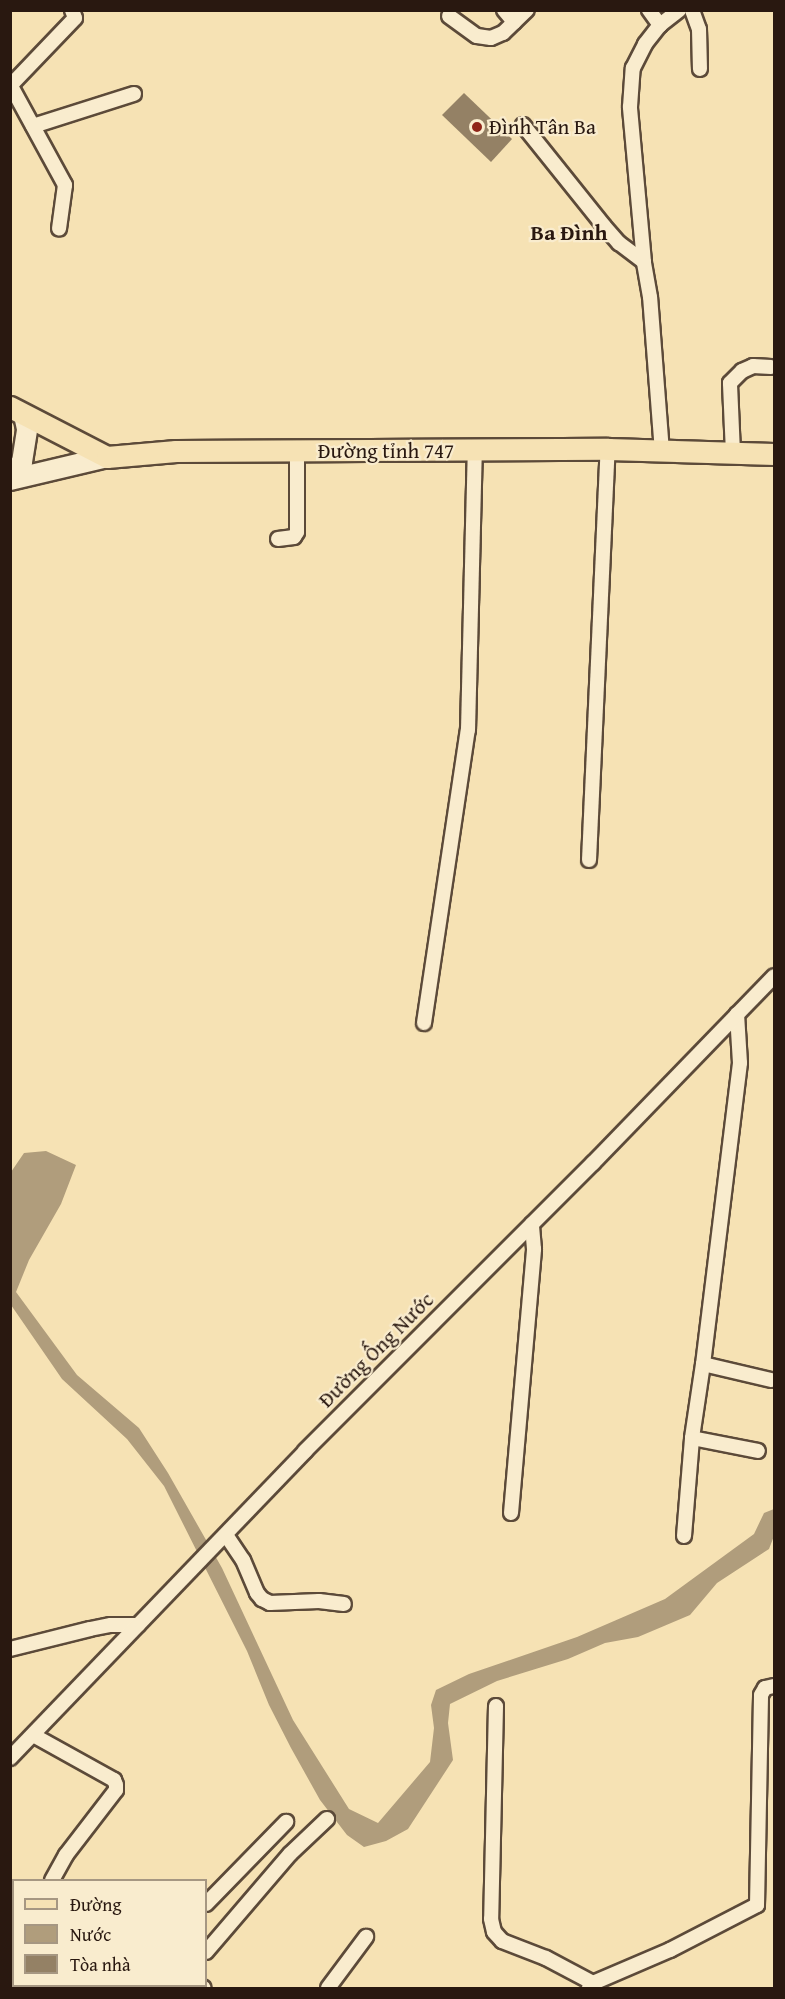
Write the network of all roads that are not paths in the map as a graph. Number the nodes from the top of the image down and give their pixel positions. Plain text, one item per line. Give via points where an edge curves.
1 (72, 10) edge
2 (504, 10) edge
3 (527, 10) edge
4 (649, 10) edge
5 (679, 10) edge
6 (693, 10) edge
7 (449, 16) dead end
8 (514, 22) junction
9 (660, 25) junction
10 (700, 69) dead end
11 (11, 86) edge
12 (134, 94) dead end
13 (524, 125) dead end
14 (33, 126) junction
15 (59, 229) dead end
16 (644, 262) junction
17 (771, 367) dead end
18 (17, 411) edge
19 (608, 449) junction
20 (475, 450) junction
21 (297, 452) junction
22 (662, 453) junction
23 (733, 453) junction
24 (774, 454) edge
25 (107, 457) junction
26 (10, 480) edge
27 (278, 539) dead end
28 (589, 860) dead end
29 (774, 976) edge
30 (737, 1014) junction
31 (424, 1023) dead end
32 (532, 1224) junction
33 (703, 1364) junction
34 (771, 1380) dead end
35 (693, 1438) junction
36 (758, 1451) dead end
37 (511, 1514) dead end
38 (226, 1534) junction
39 (684, 1536) dead end
40 (344, 1604) dead end
41 (138, 1625) junction
42 (10, 1649) edge
43 (774, 1686) edge
44 (496, 1706) dead end
45 (33, 1735) junction
46 (10, 1758) edge
47 (327, 1819) dead end
48 (286, 1822) dead end
49 (53, 1879) edge
50 (207, 1903) edge
51 (366, 1937) dead end
52 (207, 1951) edge
53 (591, 1986) edge
54 (328, 1989) edge

1 - 11 street via 75,18
2 - 8 street
3 - 8 street
4 - 9 street
5 - 9 street
6 - 10 street via 699,29
7 - 8 street via 477,36 490,38 503,33
9 - 16 street via 633,68 631,87
11 - 14 street
12 - 14 street
13 - 16 street via 604,226
14 - 15 street via 65,185
16 - 22 street
17 - 23 street via 753,366 730,383
18 - 25 main road
18 - 26 main road via 27,429 22,462
19 - 20 main road, Đường tỉnh 747
19 - 22 main road, Đường tỉnh 747
19 - 28 street
20 - 21 main road, Đường tỉnh 747
20 - 31 street via 468,730
21 - 25 main road, Đường tỉnh 747 via 176,451
21 - 27 street via 297,532 294,537
22 - 23 main road, Đường tỉnh 747
23 - 24 main road, Đường tỉnh 747
25 - 26 main road
29 - 30 street, Đường Ống Nước
30 - 32 street, Đường Ống Nước
30 - 33 street via 740,1063
32 - 37 street via 534,1249
32 - 38 street, Đường Ống Nước
33 - 34 street
33 - 35 street
35 - 36 street
35 - 39 street
38 - 40 street via 262,1599 270,1603
38 - 41 street, Đường Ống Nước
41 - 42 street via 111,1625
41 - 45 street, Đường Ống Nước
43 - 53 street via 765,1688 761,1695 758,1905
44 - 53 street via 491,1919 494,1932 502,1941 546,1958
45 - 46 street, Đường Ống Nước
45 - 49 street via 114,1780 116,1785
47 - 52 street via 290,1854
48 - 50 street
51 - 54 street

